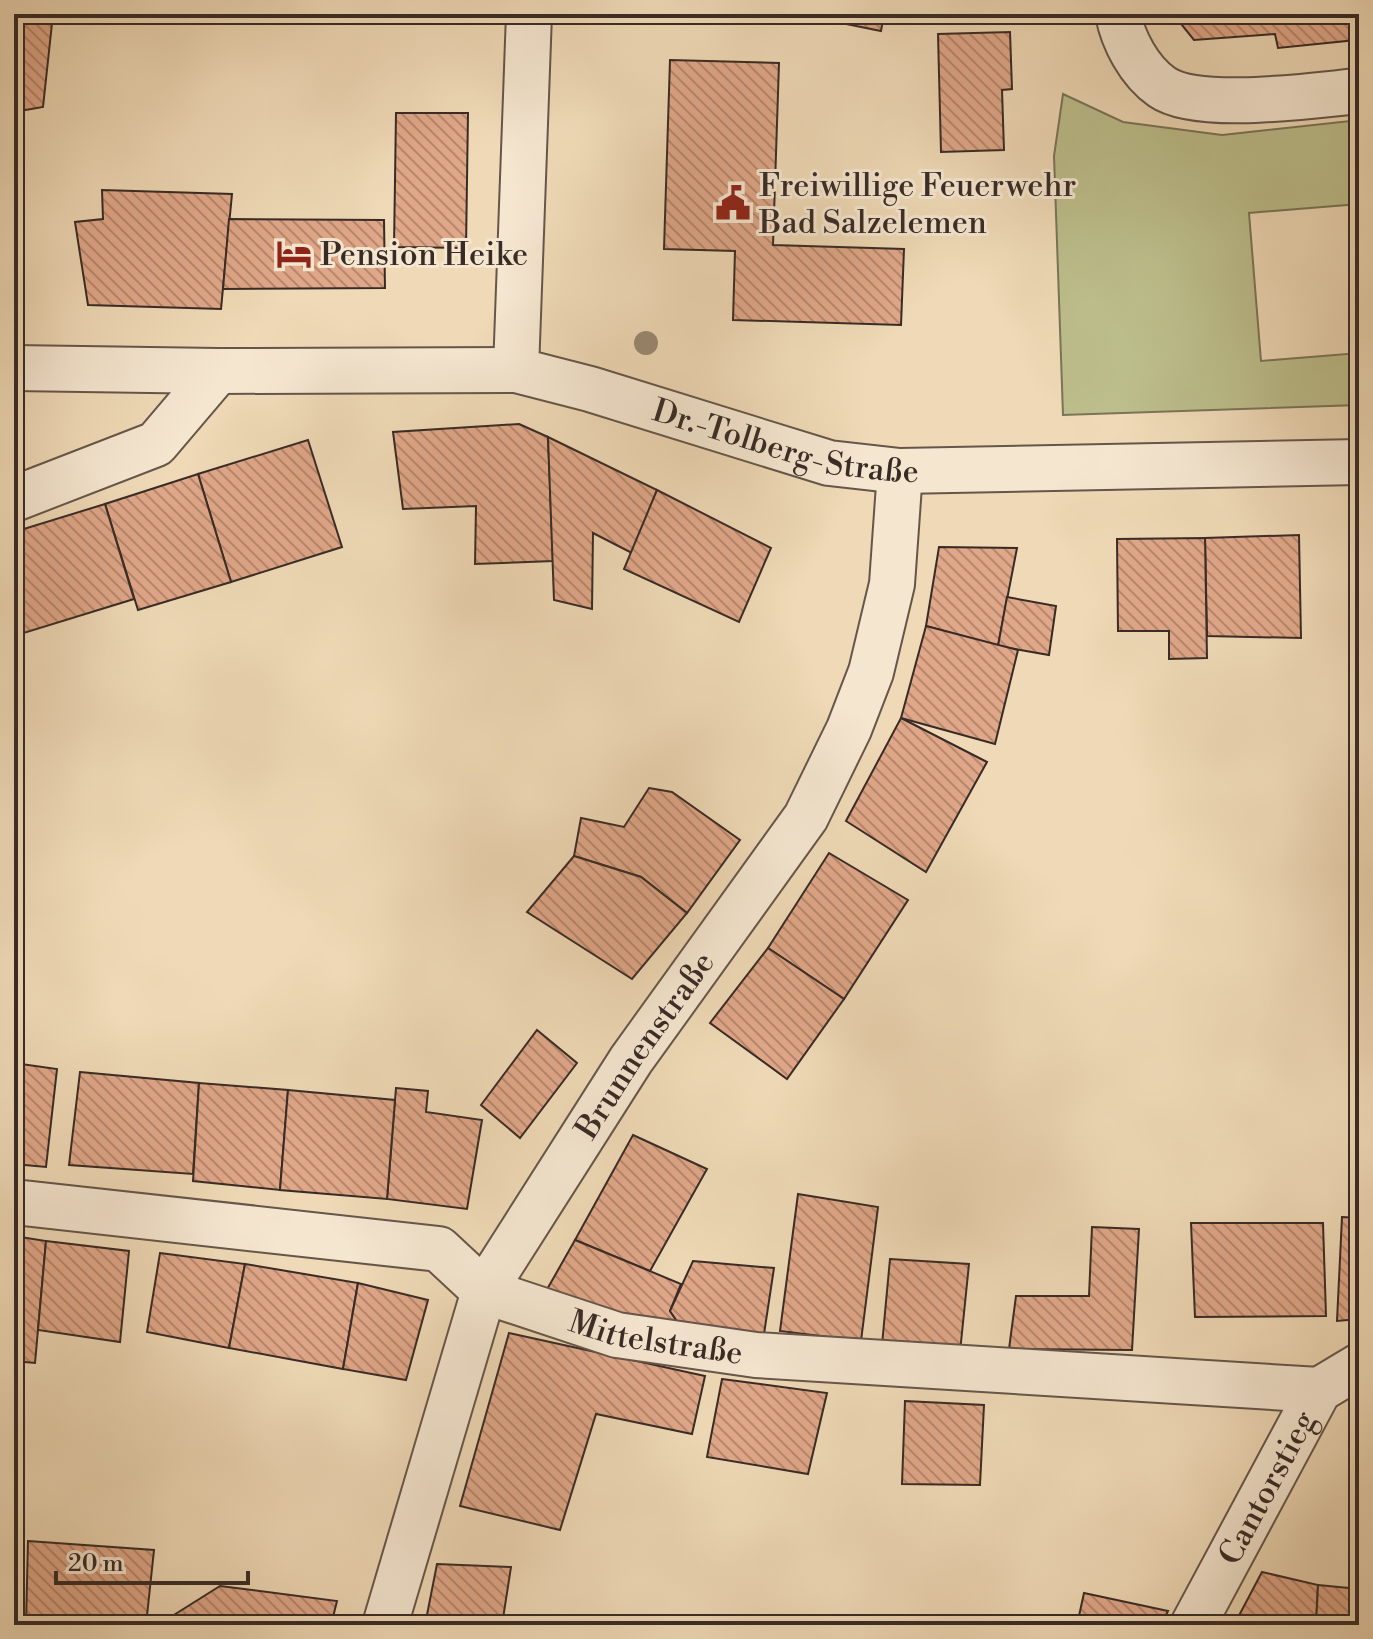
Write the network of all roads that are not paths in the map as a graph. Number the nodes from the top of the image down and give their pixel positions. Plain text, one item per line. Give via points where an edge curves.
1 (529, 14) edge
2 (1118, 14) edge
3 (1359, 91) edge
4 (14, 368) edge
5 (516, 370) junction
6 (218, 371) junction
7 (1359, 462) edge
8 (900, 471) junction
9 (14, 499) edge
10 (14, 1202) edge
11 (484, 1291) junction
12 (1359, 1366) edge
13 (1319, 1390) junction
14 (385, 1625) edge
15 (1193, 1625) edge

1 - 5 street
2 - 3 street via 1121,31 1141,66 1163,88 1202,100
4 - 6 street, Dr.-Tolberg-Straße
5 - 6 street, Dr.-Tolberg-Straße
5 - 8 street, Dr.-Tolberg-Straße via 829,463
6 - 9 street via 156,444
7 - 8 street, Dr.-Tolberg-Straße
8 - 11 street, Brunnenstraße via 892,584 871,672 806,817 631,1060
10 - 11 street, Mittelstraße via 439,1249
11 - 13 street, Mittelstraße via 617,1335 756,1355
11 - 14 street, Brunnenstraße
12 - 13 street, Cantorstieg
13 - 15 street, Cantorstieg

